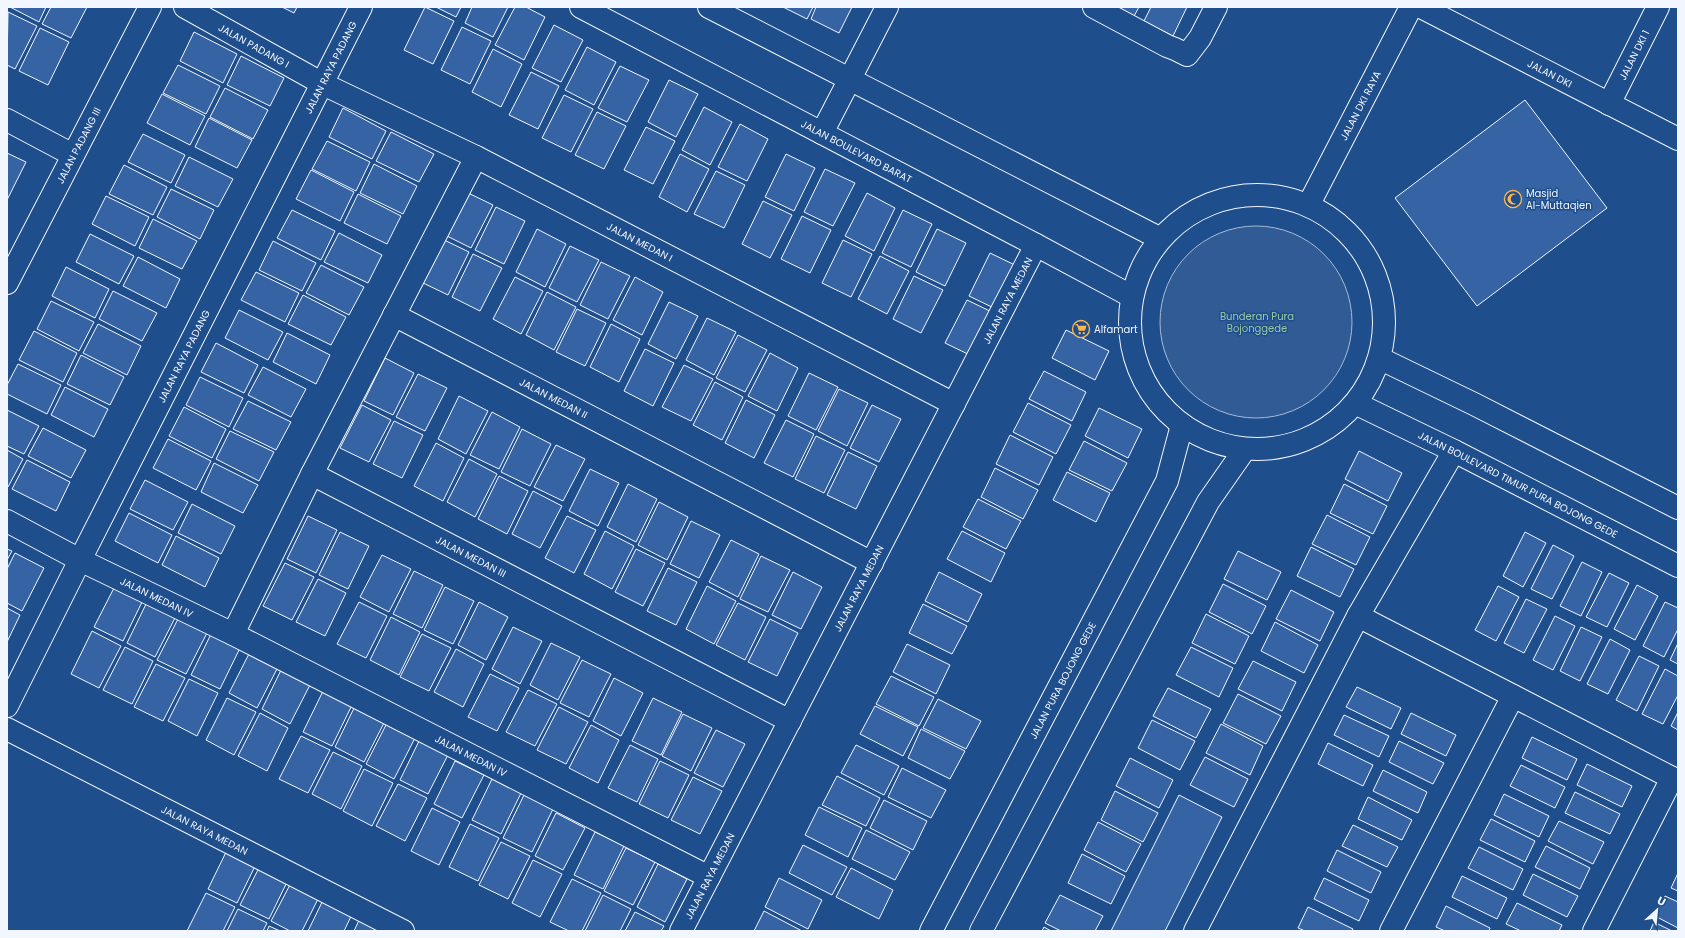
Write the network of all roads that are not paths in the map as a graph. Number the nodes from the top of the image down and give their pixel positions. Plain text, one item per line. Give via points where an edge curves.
1 (150, 7) edge
2 (185, 7) edge
3 (361, 7) edge
4 (581, 7) edge
5 (709, 7) edge
6 (887, 7) edge
7 (1094, 7) edge
8 (1216, 7) edge
9 (1411, 7) edge
10 (1421, 7) edge
11 (1658, 7) edge
12 (850, 79) junction
13 (323, 84) junction
14 (1609, 104) junction
15 (7, 120) edge
16 (822, 133) junction
17 (1678, 139) edge
18 (73, 155) junction
19 (476, 157) junction
20 (1309, 204) junction
21 (1160, 238) junction
22 (1036, 245) junction
23 (7, 284) edge
24 (1131, 296) junction
25 (394, 315) junction
26 (1381, 359) junction
27 (954, 404) junction
28 (1357, 404) junction
29 (1182, 425) junction
30 (1245, 449) junction
31 (1454, 451) junction
32 (312, 474) junction
33 (1678, 508) edge
34 (7, 521) edge
35 (80, 560) junction
36 (872, 563) junction
37 (1678, 566) edge
38 (1358, 616) junction
39 (233, 634) junction
40 (1513, 696) junction
41 (7, 706) edge
42 (790, 721) junction
43 (7, 729) edge
44 (1675, 780) edge
45 (709, 877) junction
46 (403, 931) edge
47 (681, 931) edge
48 (931, 931) edge
49 (981, 931) edge
50 (1195, 931) edge
51 (1391, 931) edge
52 (1594, 931) edge

1 - 18 street, JALAN PADANG III
2 - 13 street, JALAN PADANG I
3 - 13 street, JALAN RAYA PADANG
4 - 16 street, JALAN BOULEVARD BARAT
5 - 12 street
6 - 12 street
7 - 8 street via 1187,55 1200,38
9 - 20 street, JALAN DKI RAYA
10 - 14 street, JALAN DKI
11 - 14 street, JALAN DKI 1
12 - 16 street
12 - 21 street
13 - 19 street, JALAN MEDAN I
13 - 35 street, JALAN RAYA PADANG
14 - 17 street, JALAN DKI
15 - 18 street
16 - 22 street, JALAN BOULEVARD BARAT
18 - 23 street, JALAN PADANG III
19 - 25 street
19 - 27 street, JALAN MEDAN I
20 - 21 street via 1256,194 1203,205
20 - 26 street via 1356,240 1383,292
21 - 24 street via 1142,265
22 - 24 street, JALAN BOULEVARD BARAT
22 - 27 street, JALAN RAYA MEDAN
24 - 29 street via 1129,333 1138,368 1156,400
25 - 32 street
25 - 36 street, JALAN MEDAN II
26 - 28 street
26 - 33 street
27 - 36 street, JALAN RAYA MEDAN
28 - 30 street via 1326,431 1287,447
28 - 31 street, JALAN BOULEVARD TIMUR PURA BOJONG GEDE
29 - 30 street via 1212,442
29 - 48 street, JALAN PURA BOJONG GEDE via 1167,481
30 - 49 street via 1208,502
31 - 37 street, JALAN BOULEVARD TIMUR PURA BOJONG GEDE
31 - 38 street
32 - 39 street
32 - 42 street, JALAN MEDAN III
34 - 35 street
35 - 39 street, JALAN MEDAN IV
35 - 41 street, JALAN RAYA PADANG
36 - 42 street, JALAN RAYA MEDAN
38 - 40 street
38 - 50 street
39 - 45 street, JALAN MEDAN IV
40 - 44 street
40 - 51 street
42 - 45 street, JALAN RAYA MEDAN
43 - 46 street, JALAN RAYA MEDAN
44 - 52 street
45 - 47 street, JALAN RAYA MEDAN

